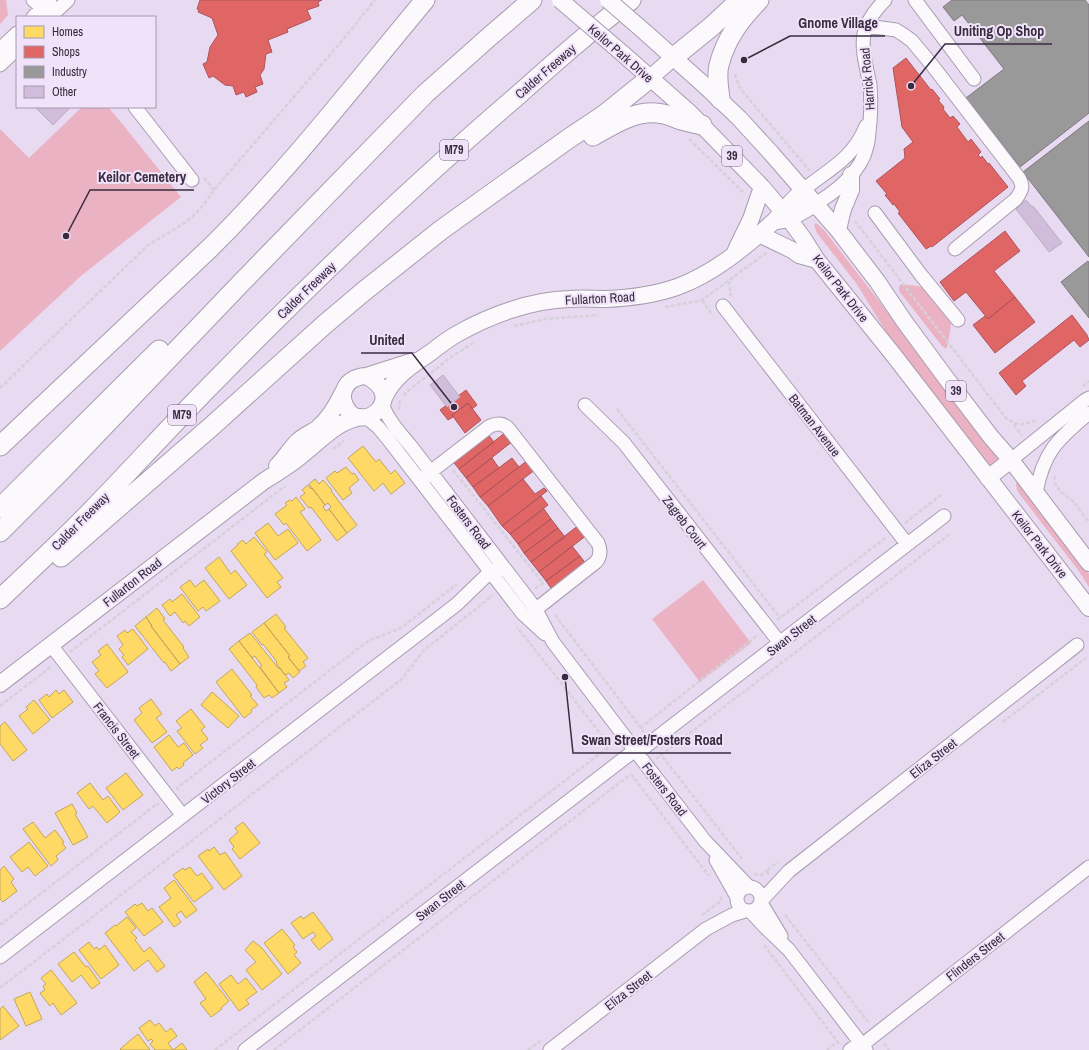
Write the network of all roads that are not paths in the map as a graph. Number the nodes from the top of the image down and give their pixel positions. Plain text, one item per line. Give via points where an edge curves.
1 (68, 0) edge
2 (425, 0) edge
3 (532, 0) edge
4 (560, 0) edge
5 (608, 0) edge
6 (631, 0) edge
7 (740, 0) edge
8 (759, 0) edge
9 (885, 0) edge
10 (915, 0) edge
11 (45, 11) edge
12 (867, 26) junction
13 (16, 33) edge
14 (0, 49) edge
15 (16, 50) edge
16 (674, 57) junction
17 (0, 65) edge
18 (650, 78) junction
19 (974, 79) dead end
20 (425, 94) junction
21 (720, 99) junction
22 (136, 108) edge
23 (870, 117) junction
24 (702, 125) junction
25 (851, 175) junction
26 (198, 179) road end
27 (762, 187) junction
28 (500, 188) junction
29 (803, 190) junction
30 (815, 204) junction
31 (875, 213) dead end
32 (781, 218) junction
33 (838, 230) junction
34 (758, 234) junction
35 (955, 249) dead end
36 (734, 254) junction
37 (817, 260) junction
38 (723, 306) dead end
39 (958, 320) dead end
40 (419, 359) junction
41 (366, 376) junction
42 (343, 392) junction
43 (1089, 398) edge
44 (383, 401) junction
45 (585, 405) dead end
46 (1089, 413) edge
47 (364, 417) junction
48 (0, 446) edge
49 (1011, 460) junction
50 (425, 476) junction
51 (988, 478) junction
52 (264, 481) junction
53 (1036, 493) junction
54 (0, 508) edge
55 (944, 516) dead end
56 (0, 532) edge
57 (907, 544) junction
58 (1089, 563) edge
59 (504, 568) junction
60 (493, 576) junction
61 (0, 599) edge
62 (457, 604) junction
63 (540, 606) junction
64 (0, 607) edge
65 (1089, 608) edge
66 (553, 642) junction
67 (780, 643) junction
68 (51, 645) junction
69 (1077, 645) dead end
70 (0, 684) edge
71 (636, 752) junction
72 (183, 816) junction
73 (1089, 867) edge
74 (790, 872) junction
75 (734, 880) junction
76 (752, 888) junction
77 (737, 898) junction
78 (761, 902) junction
79 (748, 911) junction
80 (706, 930) junction
81 (789, 950) junction
82 (0, 957) edge
83 (859, 1047) edge
84 (245, 1050) edge
85 (550, 1050) edge

1 - 11 street
2 - 48 highway via 239,220
3 - 20 highway
4 - 18 main road, Keilor Park Drive / 39, bridge
5 - 16 main road, Keilor Park Drive / 39, bridge
6 - 61 highway, Calder Freeway / M79 via 580,40 365,232 276,318 72,530
7 - 16 highway
8 - 21 highway via 727,41 719,65
9 - 12 street, Harrick Road
10 - 19 street
12 - 23 street, Harrick Road via 863,40 870,85
12 - 35 street via 896,30 912,41 1021,182 1021,192 1016,199
13 - 14 street
15 - 17 street
16 - 18 main road
16 - 21 main road, Keilor Park Drive / 39
18 - 24 main road, Keilor Park Drive / 39
18 - 28 highway via 604,115
20 - 54 highway via 344,164
20 - 56 highway
21 - 29 main road, Keilor Park Drive / 39
22 - 26 street
23 - 25 street, Harrick Road via 867,148
23 - 29 street, Harrick Road via 864,133 847,156
24 - 27 main road, Keilor Park Drive / 39
24 - 28 highway via 661,113 649,112 627,118
25 - 30 street, Harrick Road via 835,191
25 - 33 main road via 851,190
27 - 32 main road, Keilor Park Drive / 39
27 - 36 main road
28 - 64 highway via 441,230 363,292 100,524
29 - 30 main road, Keilor Park Drive / 39
29 - 32 main road, Fullarton Road
30 - 32 main road, Fullarton Road
30 - 33 main road, Keilor Park Drive / 39
31 - 39 street
32 - 34 main road, Fullarton Road
32 - 37 main road, Keilor Park Drive / 39 via 803,238
33 - 49 main road, Keilor Park Drive / 39 via 946,378
34 - 36 main road, Fullarton Road
34 - 37 main road via 799,255
36 - 40 main road, Fullarton Road via 695,280 669,290 608,299 553,301 500,314 457,334
37 - 51 main road, Keilor Park Drive / 39
38 - 57 street, Batman Avenue
40 - 41 main road, Fullarton Road
40 - 44 main road, Fullarton Road via 391,385
41 - 42 main road via 355,378
41 - 44 main road via 381,387
42 - 47 main road via 345,406 349,411
42 - 52 main road, Fullarton Road via 335,409 323,423 297,442
43 - 49 street
44 - 47 main road via 376,413
44 - 50 street, Fosters Road via 392,424
45 - 67 street, Zagreb Court via 624,443
46 - 53 street via 1067,431 1053,447 1038,479
47 - 50 street, Fosters Road
47 - 52 main road, Fullarton Road via 340,424 291,464
49 - 51 main road
49 - 53 main road, Keilor Park Drive / 39
50 - 59 street, Fosters Road
50 - 60 street, Fosters Road
50 - 63 street via 490,426 500,423 508,428 600,547 600,556 596,562
51 - 65 main road, Keilor Park Drive / 39
52 - 68 main road, Fullarton Road
53 - 58 main road, Keilor Park Drive / 39
55 - 57 street, Swan Street
57 - 67 street, Swan Street
59 - 60 street, Victory Street
59 - 63 street, Fosters Road
60 - 62 street, Victory Street
60 - 62 street, Victory Street via 489,592
60 - 66 street, Fosters Road via 523,614
62 - 72 street, Victory Street
63 - 66 street, Fosters Road
66 - 71 street, Fosters Road
67 - 71 street, Swan Street
68 - 70 main road, Fullarton Road
68 - 72 street, Francis Street
69 - 74 street, Eliza Street
71 - 75 street, Fosters Road
71 - 84 street, Swan Street
72 - 82 street, Victory Street
73 - 83 street, Flinders Street
74 - 76 street, Eliza Street
74 - 78 street, Eliza Street
75 - 76 street, Fosters Road
75 - 77 street, Fosters Road
76 - 77 street via 740,891
76 - 78 street via 760,894
77 - 79 street via 739,906
77 - 80 street, Eliza Street
78 - 79 street via 757,909
78 - 81 street
79 - 80 street, Eliza Street via 732,915
79 - 81 street
80 - 85 street, Eliza Street
81 - 83 street

